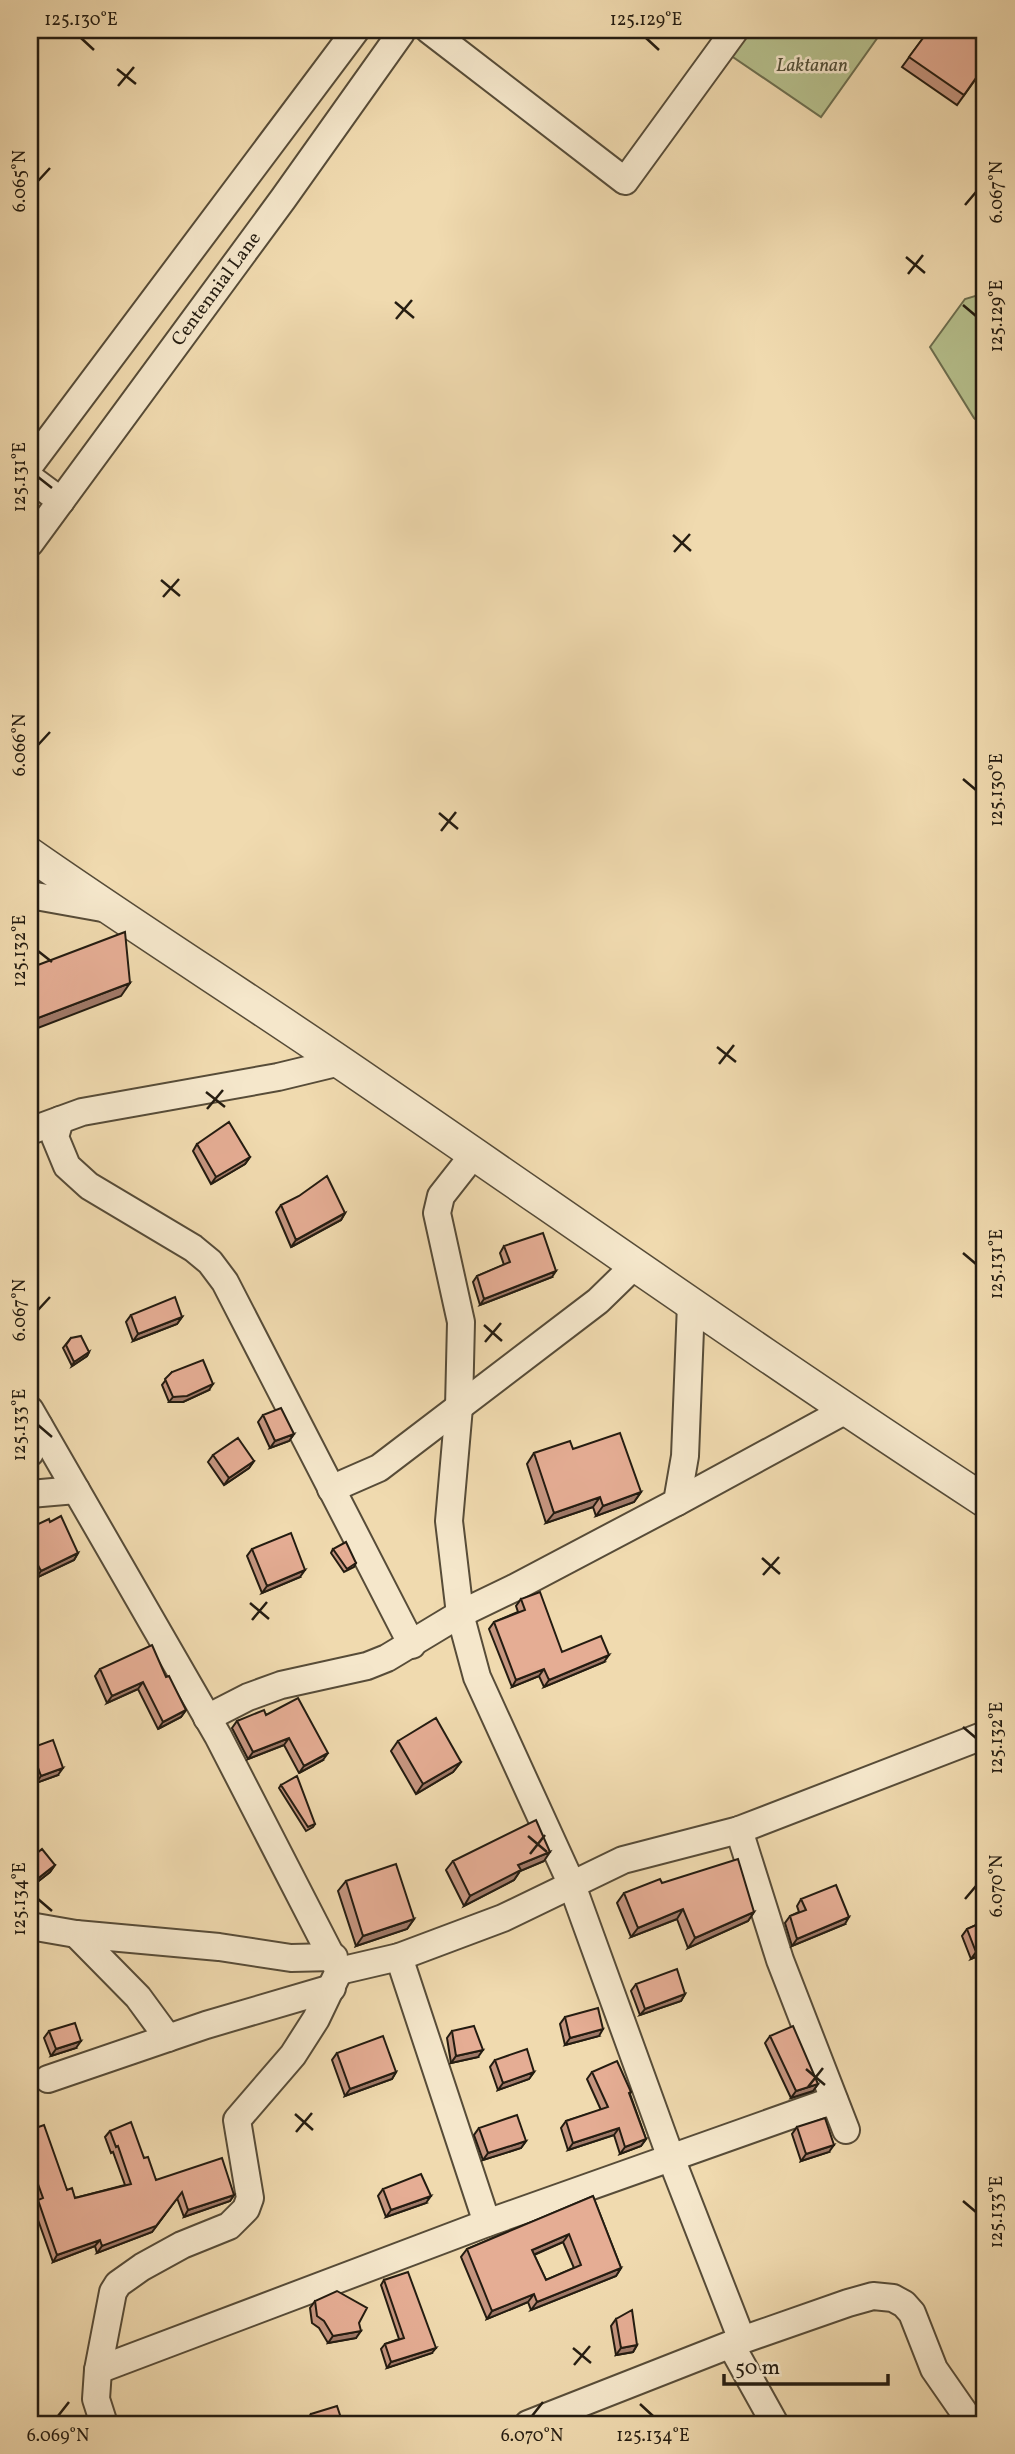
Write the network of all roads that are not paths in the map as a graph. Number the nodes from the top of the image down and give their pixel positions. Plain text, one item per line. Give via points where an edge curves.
1 (356, 30) edge
2 (429, 30) edge
3 (735, 30) edge
4 (398, 31) edge
5 (248, 174) junction
6 (283, 199) junction
7 (142, 316) junction
8 (177, 344) junction
9 (30, 465) edge
10 (30, 478) edge
11 (61, 501) junction
12 (30, 543) edge
13 (30, 854) edge
14 (30, 895) edge
15 (110, 910) junction
16 (340, 1062) junction
17 (60, 1120) junction
18 (30, 1131) edge
19 (474, 1154) junction
20 (636, 1264) junction
21 (691, 1304) junction
22 (458, 1407) junction
23 (846, 1410) junction
24 (34, 1418) edge
25 (30, 1453) edge
26 (331, 1489) junction
27 (76, 1490) junction
28 (30, 1494) edge
29 (985, 1501) edge
30 (677, 1502) junction
31 (460, 1614) junction
32 (412, 1645) junction
33 (207, 1718) junction
34 (985, 1735) edge
35 (739, 1830) junction
36 (572, 1885) junction
37 (30, 1926) edge
38 (76, 1934) junction
39 (399, 1957) junction
40 (335, 1972) junction
41 (168, 2038) junction
42 (48, 2079) dead end
43 (834, 2100) junction
44 (846, 2130) dead end
45 (671, 2158) junction
46 (486, 2223) junction
47 (736, 2342) junction
48 (98, 2370) junction
49 (104, 2424) edge
50 (528, 2424) edge
51 (775, 2424) edge
52 (977, 2424) edge

1 - 5 street
2 - 3 street via 625,181
4 - 6 street, Centennial Lane
5 - 6 street
5 - 7 street
6 - 8 street, Centennial Lane
7 - 8 street
7 - 9 street
8 - 11 street, Centennial Lane
10 - 11 street
11 - 12 street, Centennial Lane
13 - 15 street
14 - 15 street
15 - 16 street
16 - 17 street
16 - 19 street
17 - 18 street
17 - 26 street via 54,1137 67,1166 89,1185 193,1248 225,1282
19 - 20 street
19 - 22 street via 441,1196 437,1213 461,1322
20 - 21 street
20 - 22 street via 598,1301
21 - 23 street
21 - 30 street via 685,1456
22 - 26 street via 379,1468
22 - 31 street via 449,1521
23 - 29 street
23 - 30 street
24 - 25 street
24 - 27 street
26 - 32 street
27 - 28 street
27 - 33 street
30 - 31 street
31 - 32 street
31 - 36 street via 477,1677
32 - 33 street via 367,1666 281,1685
33 - 40 street
34 - 35 street
35 - 36 street via 623,1860
35 - 43 street via 780,1960
36 - 39 street via 503,1918
36 - 45 street
37 - 38 street
38 - 40 street via 219,1947 291,1958
38 - 41 street via 138,1997
39 - 40 street
39 - 46 street
40 - 41 street
40 - 48 street via 293,2055 237,2120 250,2198 246,2209 229,2226 182,2245 118,2284
41 - 42 street
43 - 44 street
43 - 45 street
45 - 46 street
45 - 47 street
46 - 48 street
47 - 50 street
47 - 51 street
47 - 52 street via 848,2303 893,2298 912,2313 934,2370
48 - 49 street via 96,2399

